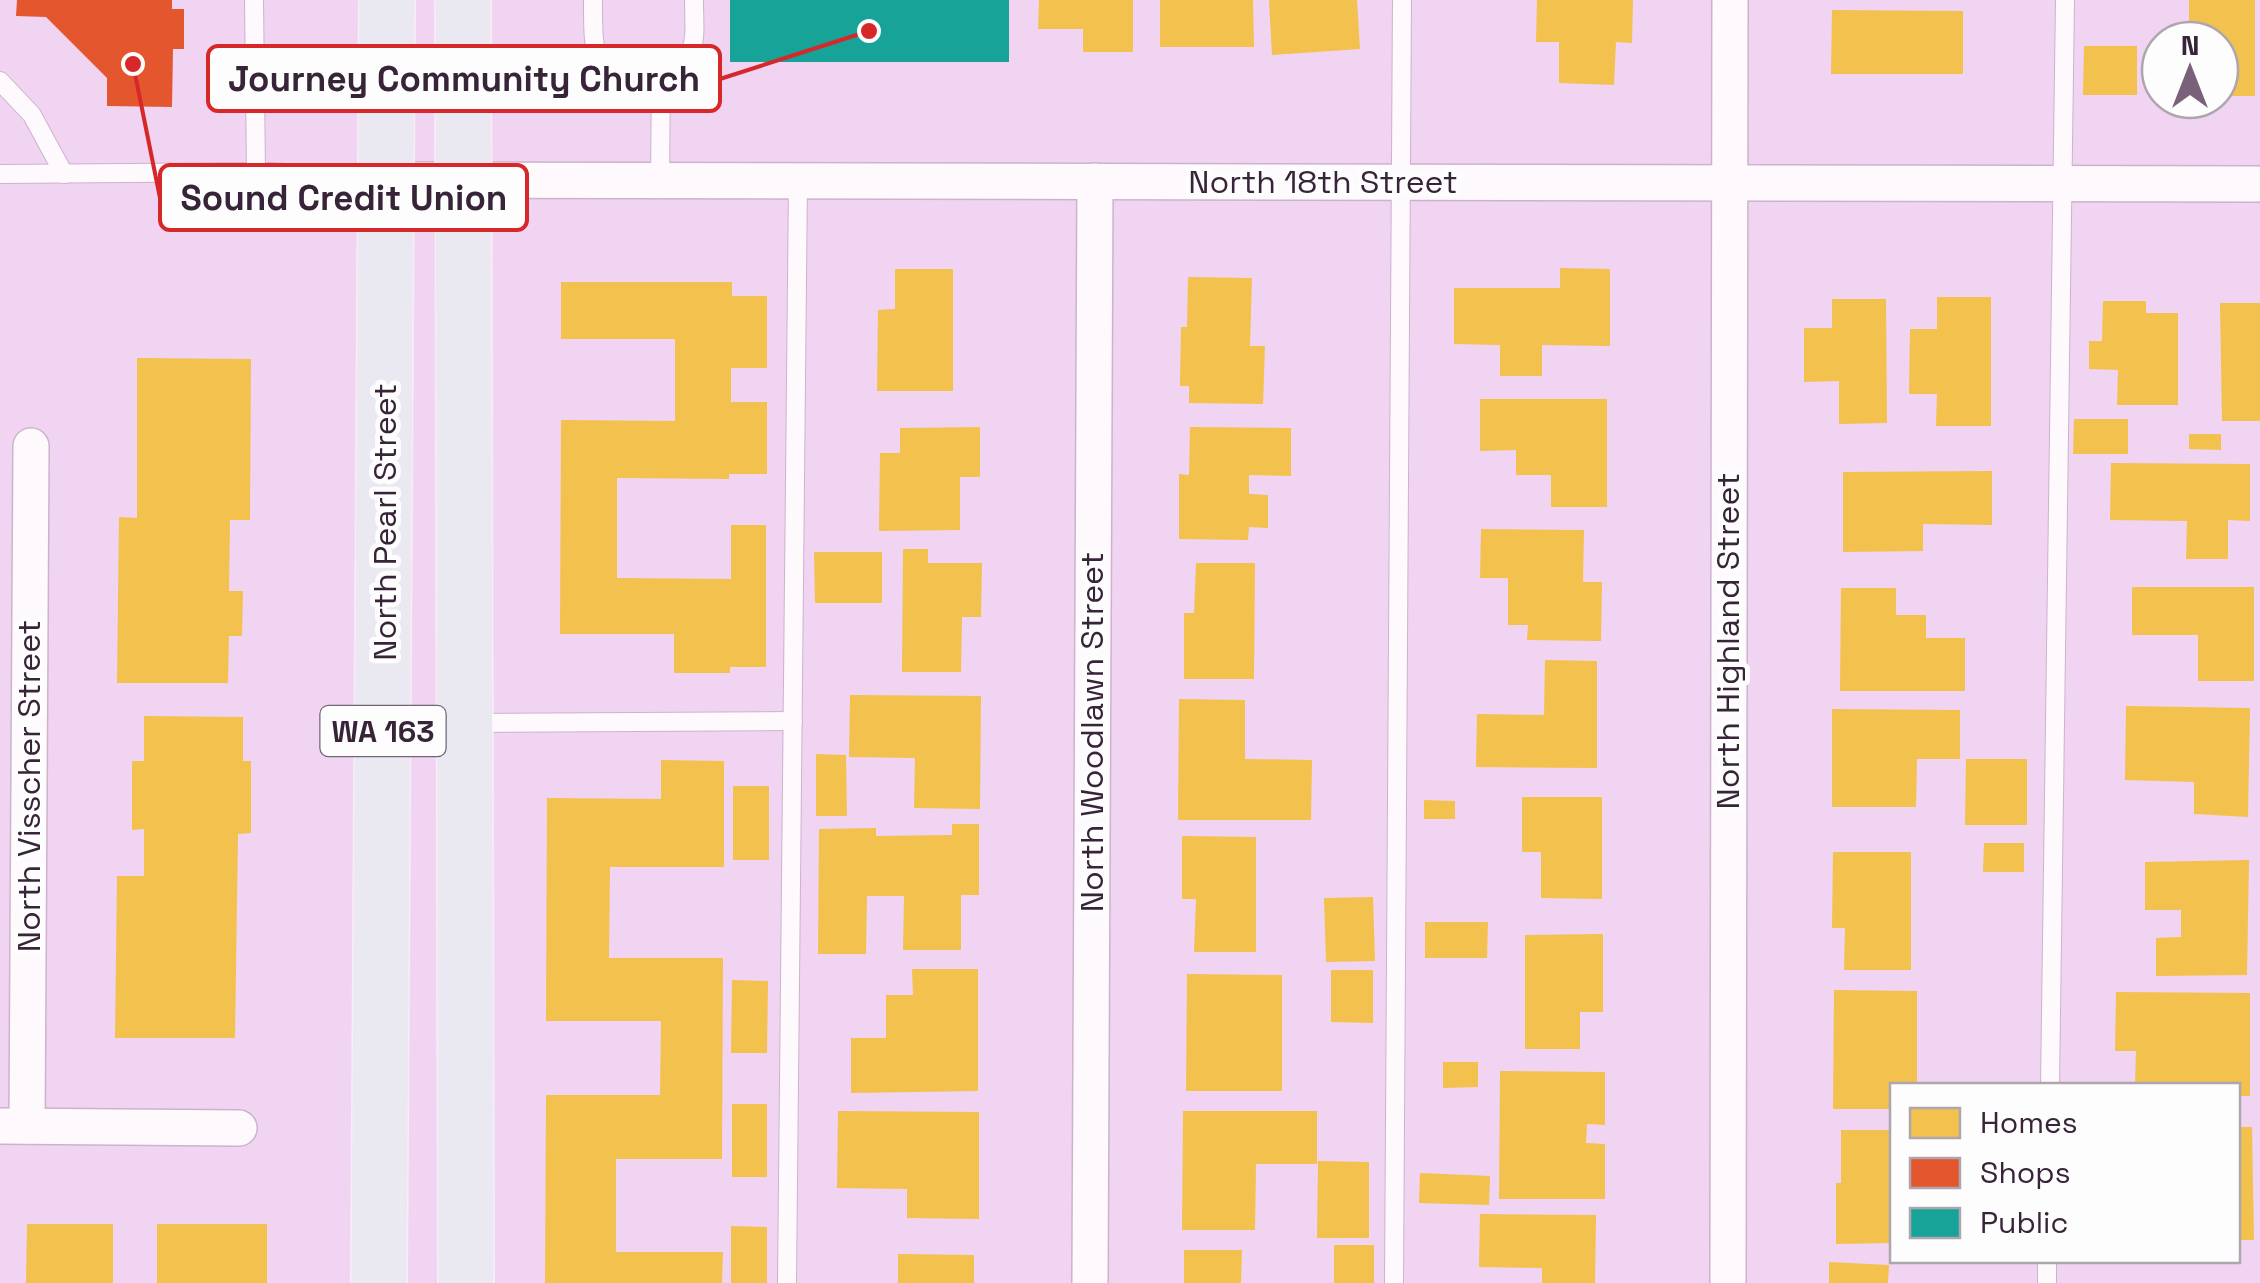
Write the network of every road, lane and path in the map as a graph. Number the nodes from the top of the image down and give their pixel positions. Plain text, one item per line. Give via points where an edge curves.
1 (254, 0) edge
2 (387, 0) edge
3 (463, 0) edge
4 (593, 0) edge
5 (694, 0) edge
6 (1402, 0) edge
7 (1730, 0) edge
8 (2065, 0) edge
9 (661, 75) junction
10 (0, 81) edge
11 (256, 172) junction
12 (0, 174) edge
13 (64, 174) junction
14 (387, 180) junction
15 (463, 180) junction
16 (660, 180) junction
17 (798, 180) junction
18 (1095, 181) junction
19 (1402, 182) junction
20 (1728, 182) junction
21 (2062, 183) junction
22 (2260, 184) edge
23 (31, 446) dead end
24 (793, 721) junction
25 (464, 723) junction
26 (2050, 1083) edge
27 (13, 1126) edge
28 (239, 1128) dead end
29 (378, 1283) edge
30 (466, 1283) edge
31 (787, 1283) edge
32 (1090, 1283) edge
33 (1394, 1283) edge
34 (1728, 1283) edge

1 - 11 lane
2 - 14 main road, North Pearl Street / WA 163
3 - 15 main road, WA 163
4 - 9 lane via 593,50 605,67
5 - 9 lane via 694,46 682,66
6 - 19 lane
7 - 20 street, North Highland Street
8 - 21 lane
9 - 16 lane
10 - 13 lane via 32,114
11 - 13 lane
11 - 14 lane
12 - 13 lane
14 - 15 street, North 18th Street
14 - 29 main road, North Pearl Street / WA 163
15 - 16 street, North 18th Street
15 - 25 main road, WA 163
16 - 17 street, North 18th Street
17 - 18 street, North 18th Street
17 - 24 lane
18 - 19 street, North 18th Street
18 - 32 street, North Woodlawn Street
19 - 20 street, North 18th Street
19 - 33 lane
20 - 21 street, North 18th Street
20 - 34 street, North Highland Street
21 - 22 street, North 18th Street
21 - 26 lane
23 - 27 street, North Visscher Street
24 - 25 lane
24 - 31 lane
25 - 30 main road, WA 163
27 - 28 street

